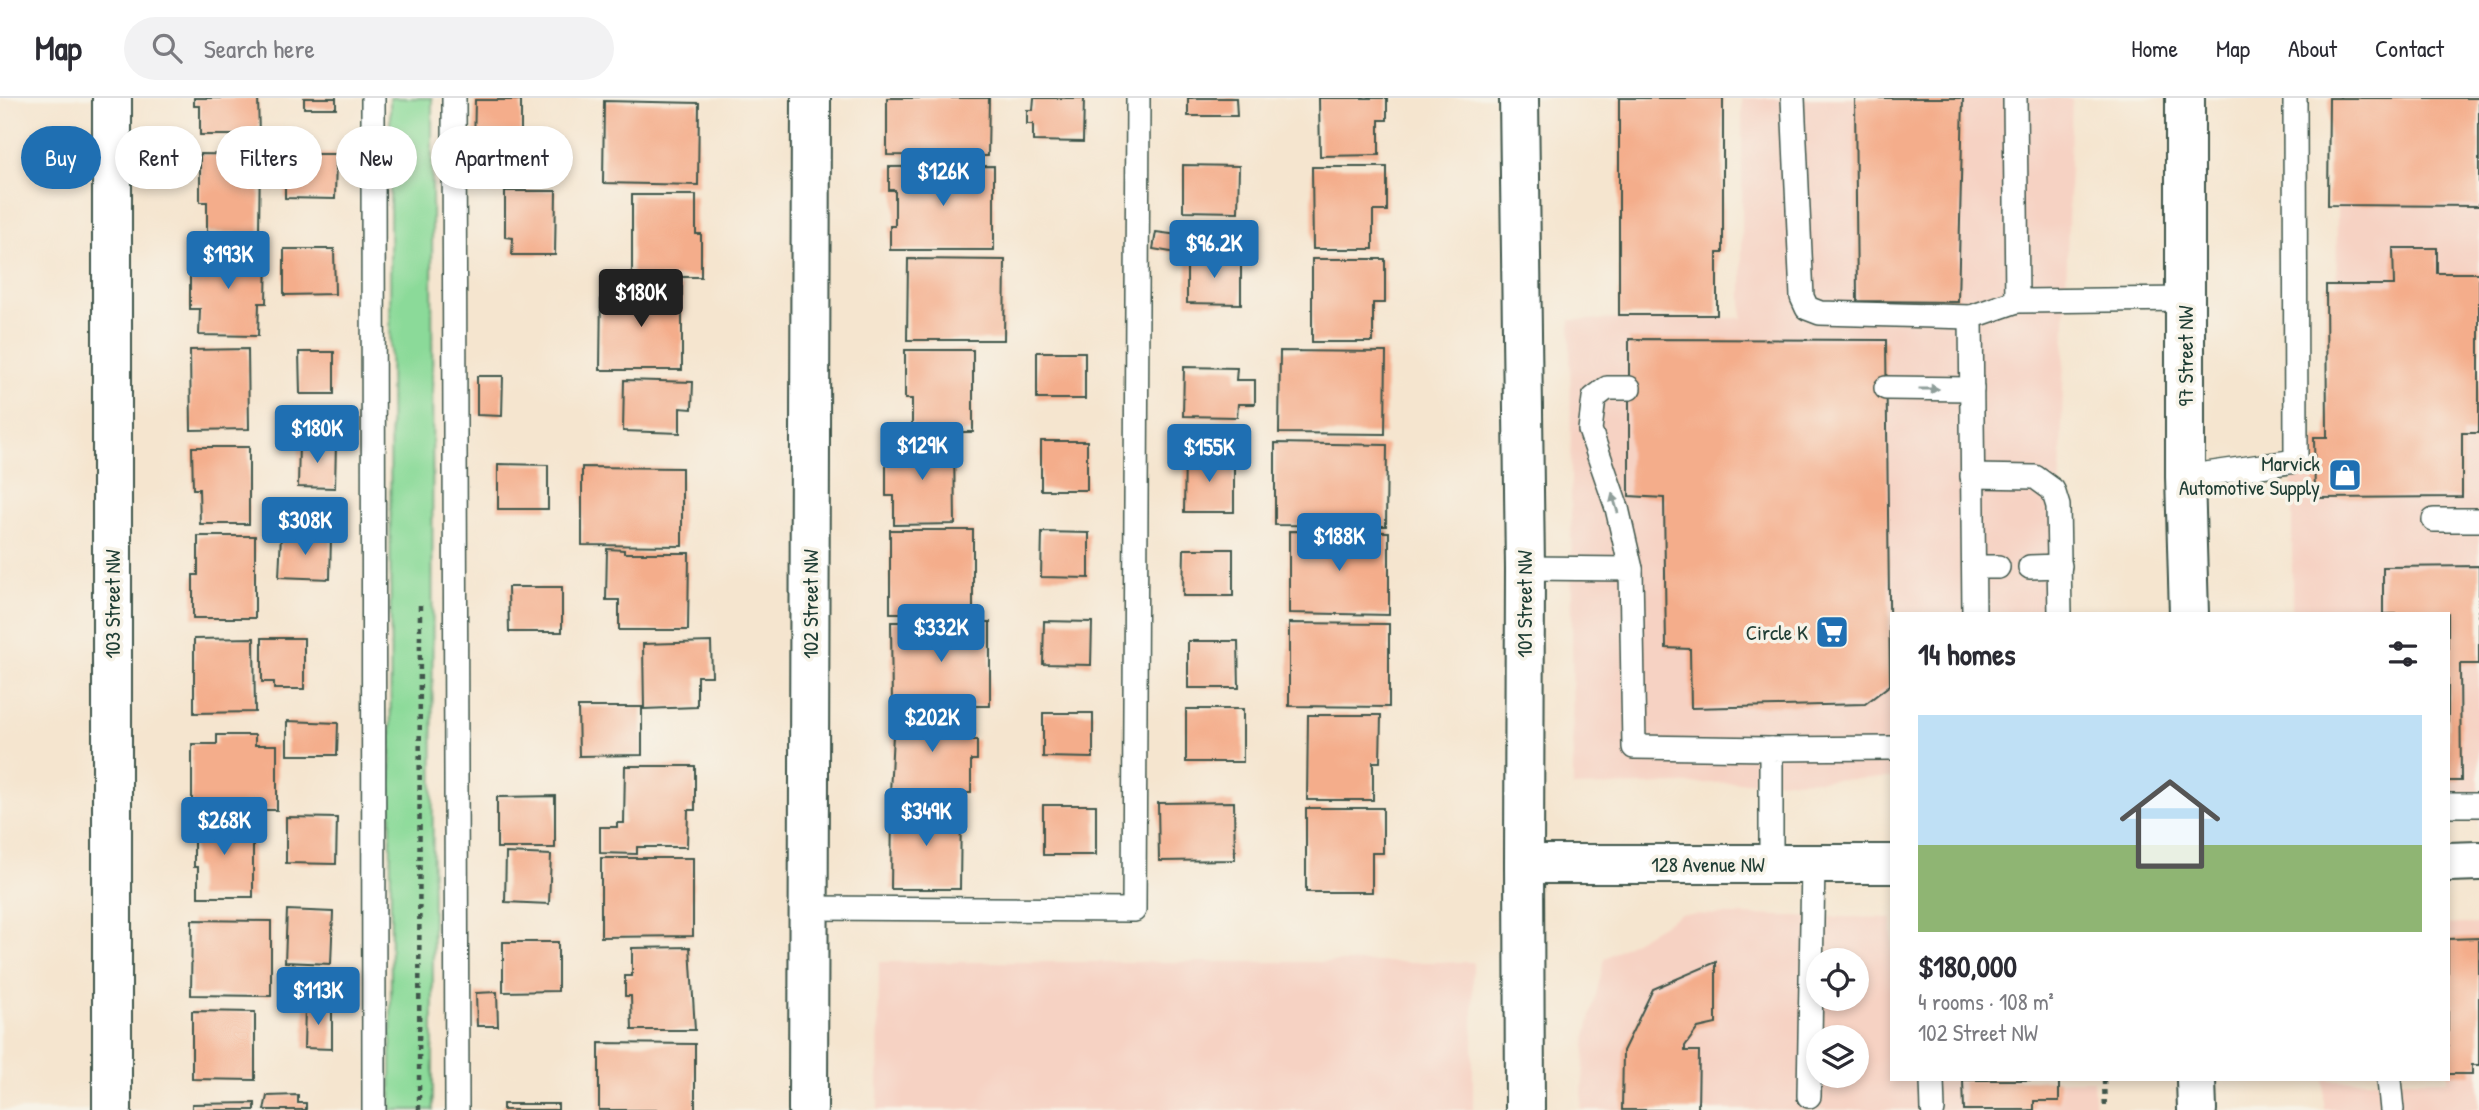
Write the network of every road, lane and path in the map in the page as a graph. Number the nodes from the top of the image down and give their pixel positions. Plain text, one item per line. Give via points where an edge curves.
1 (112, 98) edge
2 (373, 98) edge
3 (454, 98) edge
4 (811, 98) edge
5 (1138, 98) edge
6 (1519, 98) edge
7 (1793, 98) edge
8 (2015, 98) edge
9 (2185, 98) edge
10 (2295, 98) edge
11 (2185, 299) junction
12 (2017, 301) junction
13 (1971, 317) junction
14 (1629, 388) dead end
15 (1886, 388) dead end
16 (1972, 389) junction
17 (1972, 476) junction
18 (2185, 477) junction
19 (2434, 520) dead end
20 (2479, 520) edge
21 (2060, 566) junction
22 (1974, 567) junction
23 (1998, 567) dead end
24 (2030, 567) dead end
25 (1525, 568) junction
26 (1631, 569) junction
27 (1974, 612) edge
28 (2060, 612) edge
29 (2189, 612) edge
30 (1890, 748) edge
31 (1771, 749) junction
32 (2479, 804) edge
33 (2450, 805) edge
34 (2450, 862) edge
35 (2479, 862) edge
36 (1890, 863) edge
37 (1524, 864) junction
38 (1771, 864) junction
39 (1813, 864) junction
40 (809, 908) junction
41 (1932, 1081) edge
42 (2104, 1081) edge
43 (2196, 1081) edge
44 (2389, 1081) edge
45 (1809, 1096) dead end
46 (112, 1110) edge
47 (373, 1110) edge
48 (457, 1110) edge
49 (808, 1110) edge
50 (1525, 1110) edge
51 (1933, 1110) edge
52 (2105, 1110) edge
53 (2197, 1110) edge
54 (2392, 1110) edge

1 - 46 street, 103 Street NW
2 - 47 lane
3 - 48 lane
4 - 40 street, 102 Street NW
5 - 40 lane via 1134,909
6 - 25 street, 101 Street NW
7 - 13 lane via 1802,297 1807,308 1820,313
8 - 12 lane
9 - 11 street, 97 Street NW
10 - 18 lane via 2297,461
11 - 12 lane
11 - 18 street, 97 Street NW
12 - 13 lane
13 - 16 lane
26 -> 14 lane via 1617,508 1590,430 1594,398 1607,388
15 -> 16 lane
16 - 17 lane
17 - 21 lane via 2035,477 2053,489
17 - 22 lane
18 - 29 street, 97 Street NW
19 - 20 lane
21 - 24 lane
21 - 28 lane
22 - 23 lane
22 - 27 lane
25 - 26 lane
25 - 37 street, 101 Street NW
26 - 31 lane via 1634,747
30 - 31 lane
31 - 38 lane
32 - 33 lane
34 - 35 street
36 - 39 street, 128 Avenue NW
37 - 38 street, 128 Avenue NW
37 - 50 street, 101 Street NW
38 - 39 street, 128 Avenue NW
39 - 45 lane
40 - 49 street, 102 Street NW
41 - 51 lane
42 - 52 path
43 - 53 street
44 - 54 lane

